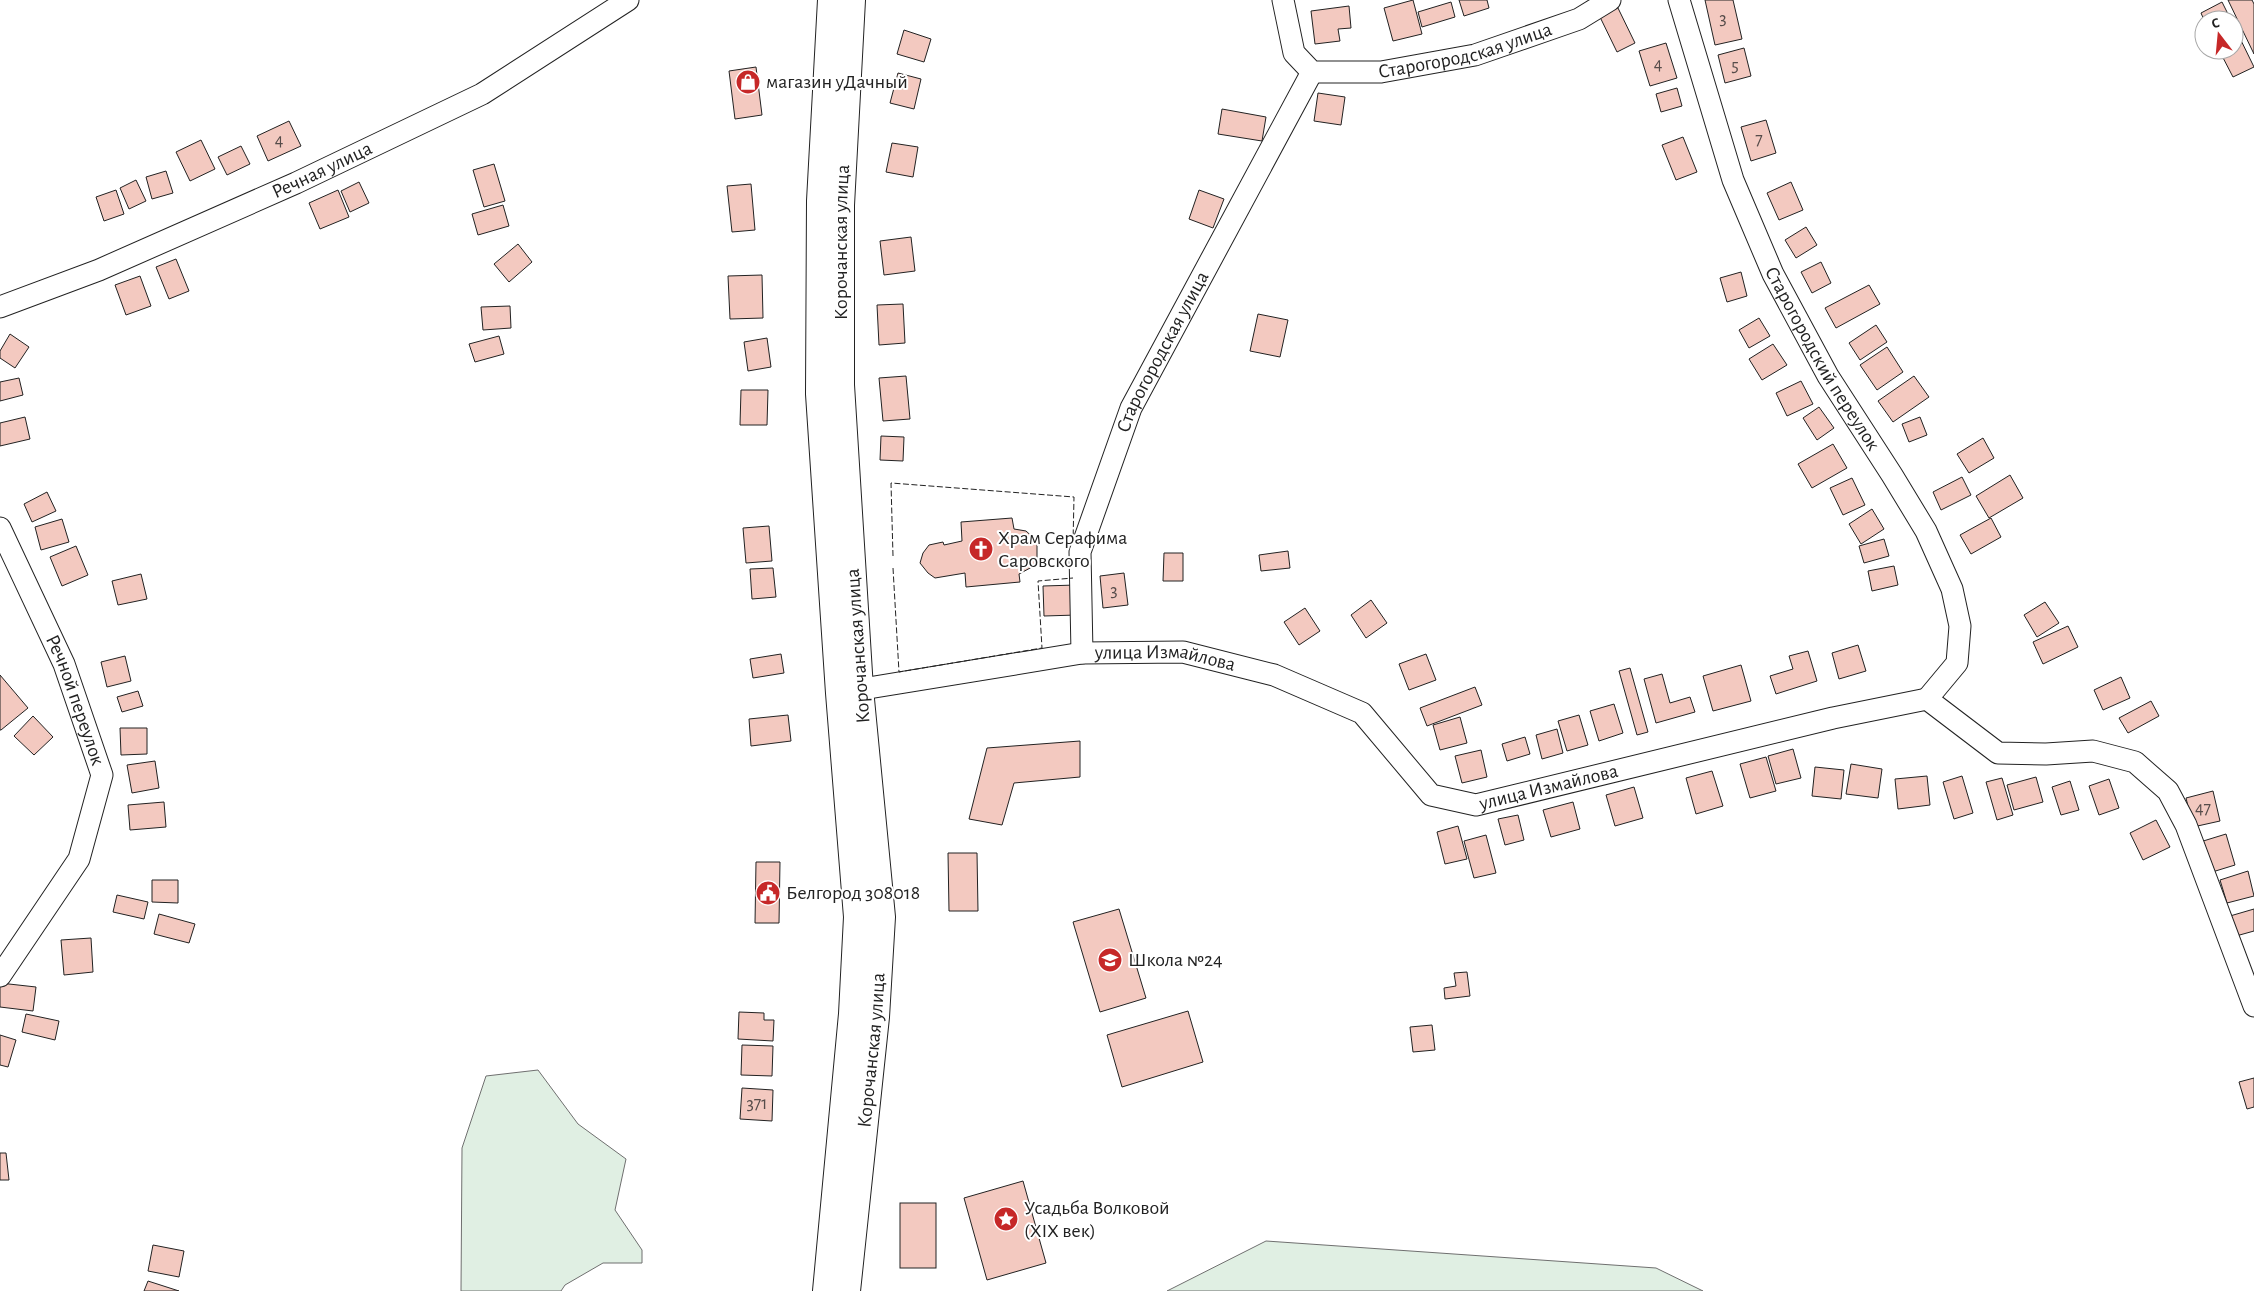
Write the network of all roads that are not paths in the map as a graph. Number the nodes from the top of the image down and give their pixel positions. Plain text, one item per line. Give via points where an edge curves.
1 (628, 0) edge
2 (831, 0) edge
3 (852, 0) edge
4 (1283, 0) edge
5 (1610, 0) edge
6 (1679, 0) edge
7 (1312, 72) junction
8 (0, 307) edge
9 (0, 528) edge
10 (1082, 653) junction
11 (849, 691) junction
12 (1927, 699) junction
13 (0, 976) edge
14 (2254, 1006) edge
15 (826, 1291) edge
16 (847, 1291) edge

1 - 8 street, Речная улица via 482,94 296,183 99,270
2 - 11 main road, Корочанская улица via 820,201 819,394
3 - 11 main road, Корочанская улица via 841,205 841,385
4 - 7 street via 1294,53
5 - 7 street, Старогородская улица via 1579,19 1475,55 1381,72
6 - 12 street, Старогородский переулок via 1733,180 1773,274 1828,376 1926,531 1952,588 1960,626 1957,663
7 - 10 street, Старогородская улица via 1131,408 1080,552
9 - 13 street, Речной переулок via 64,664 102,775 79,859
10 - 11 street, улица Измайлова
10 - 12 street, улица Измайлова via 1183,652 1274,675 1362,713 1431,795 1476,805 1833,718
11 - 15 main road, Корочанская улица via 858,918 852,1024
11 - 16 main road, Корочанская улица via 882,917 876,1017
12 - 14 street via 1998,753 2093,751 2135,762 2168,791 2186,825

